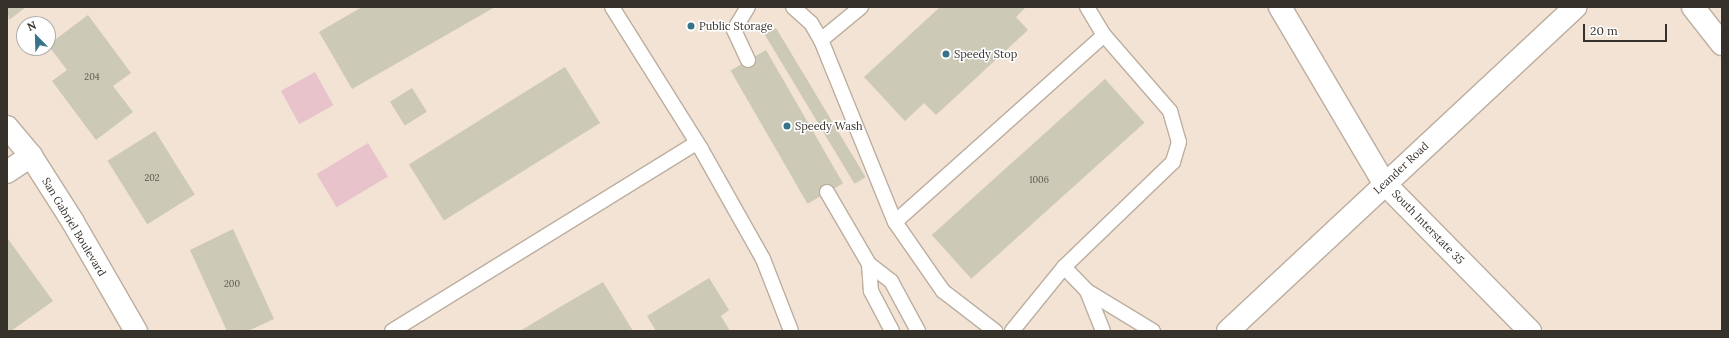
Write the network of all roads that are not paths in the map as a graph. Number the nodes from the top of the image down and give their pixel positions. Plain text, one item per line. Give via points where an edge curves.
1 (612, 7) edge
2 (748, 7) edge
3 (793, 7) edge
4 (861, 7) edge
5 (1088, 7) edge
6 (1280, 7) edge
7 (1576, 7) edge
8 (1693, 7) edge
9 (1104, 35) junction
10 (821, 40) junction
11 (1722, 44) edge
12 (748, 60) dead end
13 (7, 127) edge
14 (696, 143) junction
15 (31, 156) junction
16 (7, 172) edge
17 (1384, 183) junction
18 (827, 192) dead end
19 (895, 222) junction
20 (869, 264) junction
21 (1064, 267) junction
22 (1087, 291) junction
23 (136, 331) edge
24 (392, 331) edge
25 (791, 331) edge
26 (892, 331) edge
27 (918, 331) edge
28 (995, 331) edge
29 (1012, 331) edge
30 (1103, 331) edge
31 (1152, 331) edge
32 (1228, 331) edge
33 (1530, 331) edge

1 - 14 lane
2 - 12 lane via 734,30
3 - 10 lane via 811,23
4 - 10 lane
5 - 9 lane
6 - 17 main road, South Interstate 35
7 - 17 main road, Leander Road
8 - 11 main road
9 - 19 lane
9 - 21 lane via 1170,111 1179,142 1173,162
10 - 19 lane
13 - 15 main road, San Gabriel Boulevard
14 - 24 lane
14 - 25 lane via 763,259
15 - 16 main road
15 - 23 main road, San Gabriel Boulevard
17 - 32 main road, Leander Road
17 - 33 main road, South Interstate 35
18 - 20 lane
19 - 28 lane via 944,291
20 - 26 lane via 871,291
20 - 27 lane via 891,281
21 - 22 lane
21 - 29 lane
22 - 30 lane
22 - 31 lane

